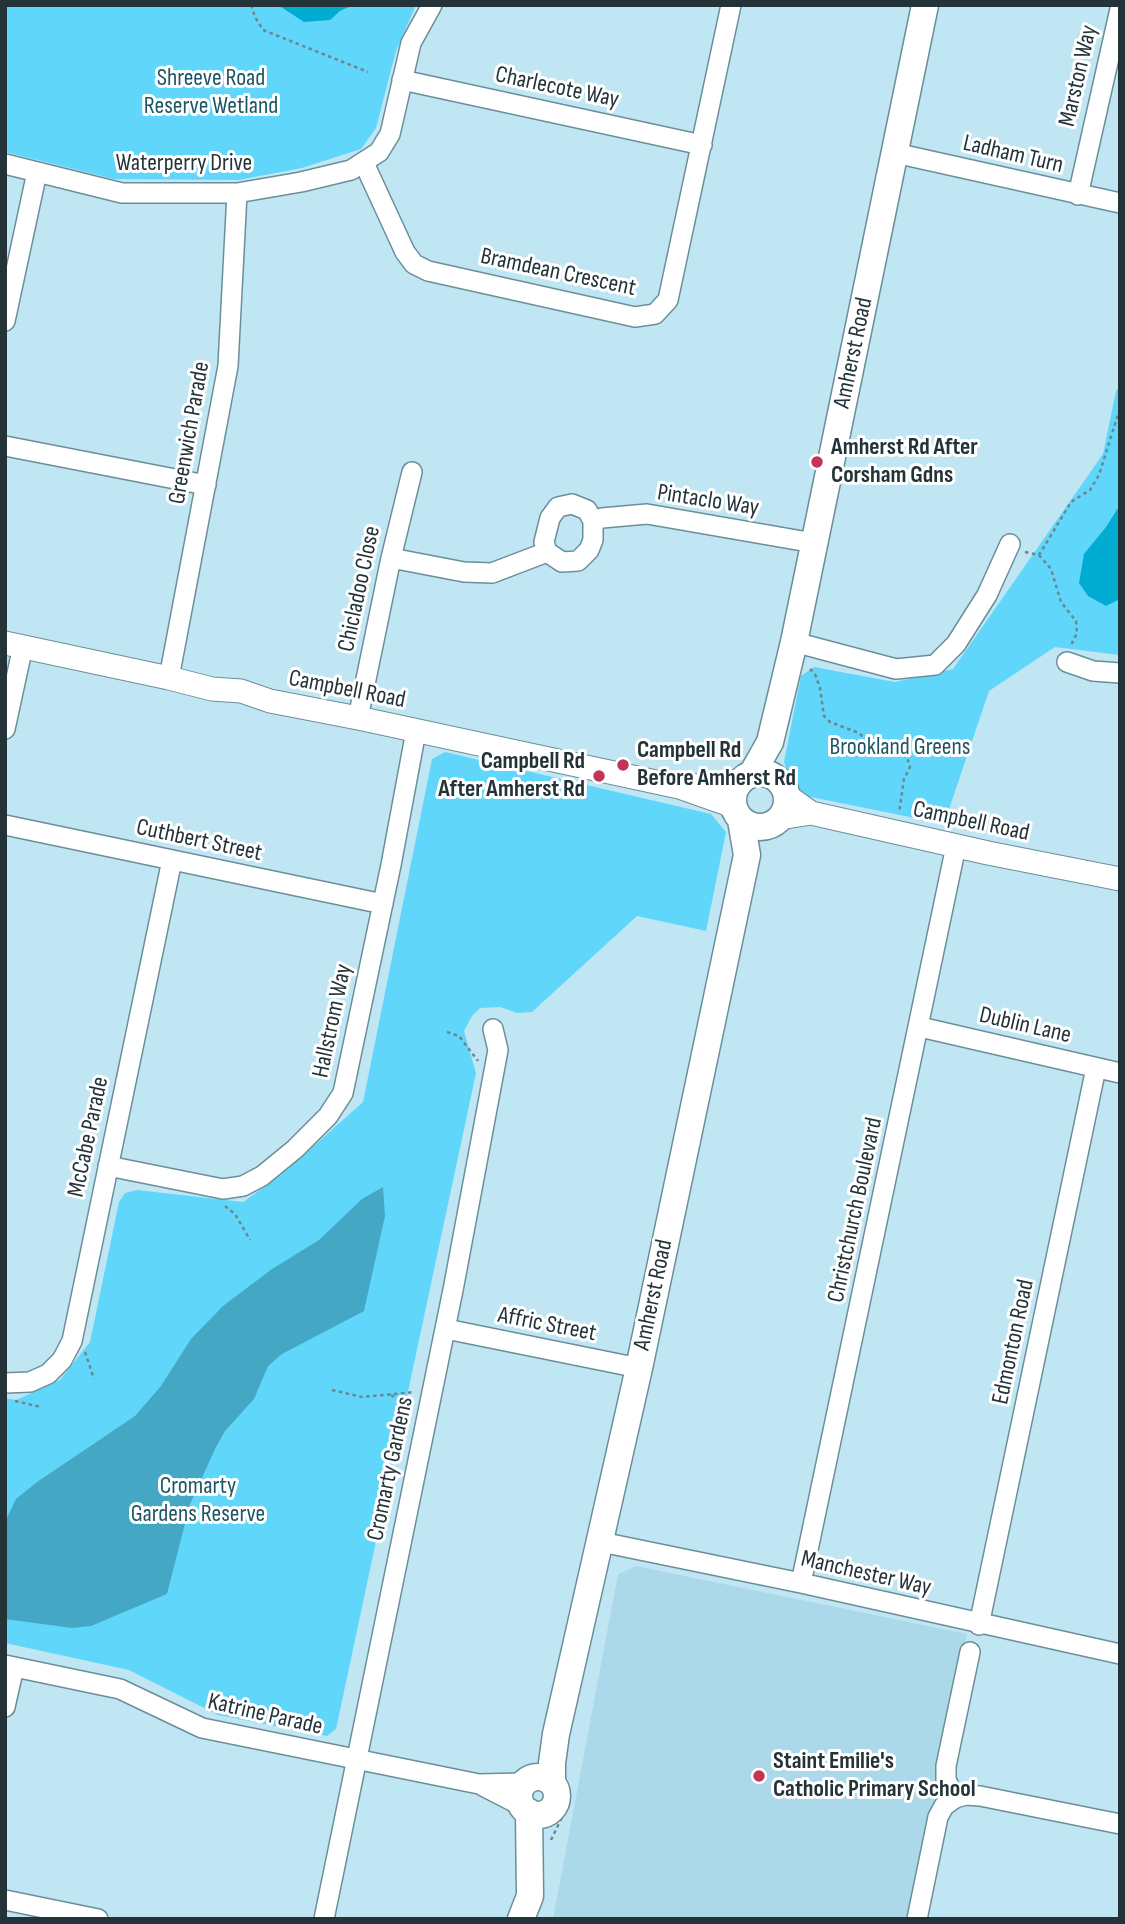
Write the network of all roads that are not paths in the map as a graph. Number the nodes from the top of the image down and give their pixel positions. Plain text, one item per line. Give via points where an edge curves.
1 (432, 5) edge
2 (731, 5) edge
3 (925, 5) edge
4 (1120, 9) edge
5 (402, 80) junction
6 (702, 145) junction
7 (895, 153) junction
8 (364, 163) junction
9 (5, 164) edge
10 (37, 172) junction
11 (237, 193) junction
12 (1078, 195) junction
13 (1120, 203) edge
14 (10, 279) edge
15 (5, 321) edge
16 (5, 446) edge
17 (412, 472) dead end
18 (206, 485) junction
19 (593, 521) junction
20 (814, 543) junction
21 (1010, 544) road end
22 (547, 552) junction
23 (391, 558) junction
24 (794, 642) junction
25 (14, 644) edge
26 (1067, 662) road end
27 (1120, 673) edge
28 (170, 678) junction
29 (358, 718) junction
30 (5, 729) edge
31 (416, 730) junction
32 (760, 800) junction
33 (5, 825) edge
34 (956, 846) junction
35 (172, 860) junction
36 (1120, 879) edge
37 (383, 904) junction
38 (920, 1027) junction
39 (493, 1029) dead end
40 (1096, 1068) junction
41 (1120, 1073) edge
42 (108, 1166) junction
43 (446, 1329) junction
44 (639, 1368) junction
45 (5, 1383) edge
46 (601, 1542) junction
47 (801, 1583) junction
48 (979, 1625) junction
49 (970, 1652) dead end
50 (1120, 1654) edge
51 (10, 1666) edge
52 (5, 1707) edge
53 (355, 1760) junction
54 (534, 1796) junction
55 (955, 1798) junction
56 (1120, 1824) edge
57 (5, 1900) edge
58 (98, 1919) edge
59 (324, 1919) edge
60 (521, 1919) edge
61 (917, 1919) edge

1 - 5 street, Waterperry Drive via 411,43
2 - 6 street, Bramdean Crescent
3 - 7 main road, Amherst Road
4 - 12 street, Marston Way
5 - 6 street, Charlecote Way
5 - 8 street, Waterperry Drive via 390,134 379,152
6 - 8 street, Bramdean Crescent via 668,300 655,314 635,317 428,271 414,264
7 - 12 street, Ladham Turn
7 - 20 main road, Amherst Road
8 - 11 street, Waterperry Drive via 301,182
9 - 10 street, Waterperry Drive
10 - 11 street, Waterperry Drive via 122,193
10 - 14 street
11 - 18 street, Greenwich Parade via 228,366
12 - 13 street, Ladham Turn
14 - 15 street
16 - 18 street
17 - 23 street, Chicladoo Close
18 - 28 street, Greenwich Parade
19 - 20 street, Pintaclo Way via 647,514
19 - 22 street via 593,540 578,561 562,562
19 - 22 street via 580,506 558,507 544,542
20 - 24 main road, Amherst Road
21 - 24 street via 987,595 956,644 935,665 896,669
22 - 23 street via 492,573
23 - 29 street, Chicladoo Close
24 - 32 main road, Amherst Road
25 - 28 street, Campbell Road
25 - 30 street
26 - 27 street via 1093,671
28 - 29 street, Campbell Road
29 - 31 street, Campbell Road
31 - 32 street, Campbell Road
31 - 37 street, Hallstrom Way
32 - 34 street, Campbell Road
32 - 44 main road, Amherst Road
33 - 35 street, Cuthbert Street
34 - 36 street, Campbell Road
34 - 38 street, Christchurch Boulevard
35 - 37 street, Cuthbert Street
35 - 42 street, McCabe Parade
37 - 42 street, Hallstrom Way via 343,1093 328,1116 295,1149 243,1186 223,1189
38 - 40 street, Dublin Lane
38 - 47 street, Christchurch Boulevard
39 - 43 street, Cromarty Gardens via 498,1051
40 - 41 street, Dublin Lane
40 - 48 street, Edmonton Road
42 - 45 street, McCabe Parade via 72,1342 48,1374 30,1382
43 - 44 street, Affric Street
43 - 53 street, Cromarty Gardens
44 - 46 main road, Amherst Road
46 - 47 street, Manchester Way
46 - 54 main road, Amherst Road via 556,1734
47 - 48 street, Manchester Way
48 - 50 street, Manchester Way
49 - 55 street via 946,1766 946,1780
51 - 52 street
51 - 53 street, Katrine Parade via 120,1689 202,1728
53 - 54 street, Katrine Parade
53 - 59 street, Cromarty Gardens
54 - 60 main road, Amherst Road via 530,1896
55 - 56 street via 980,1796
55 - 61 street via 938,1817
57 - 58 street

